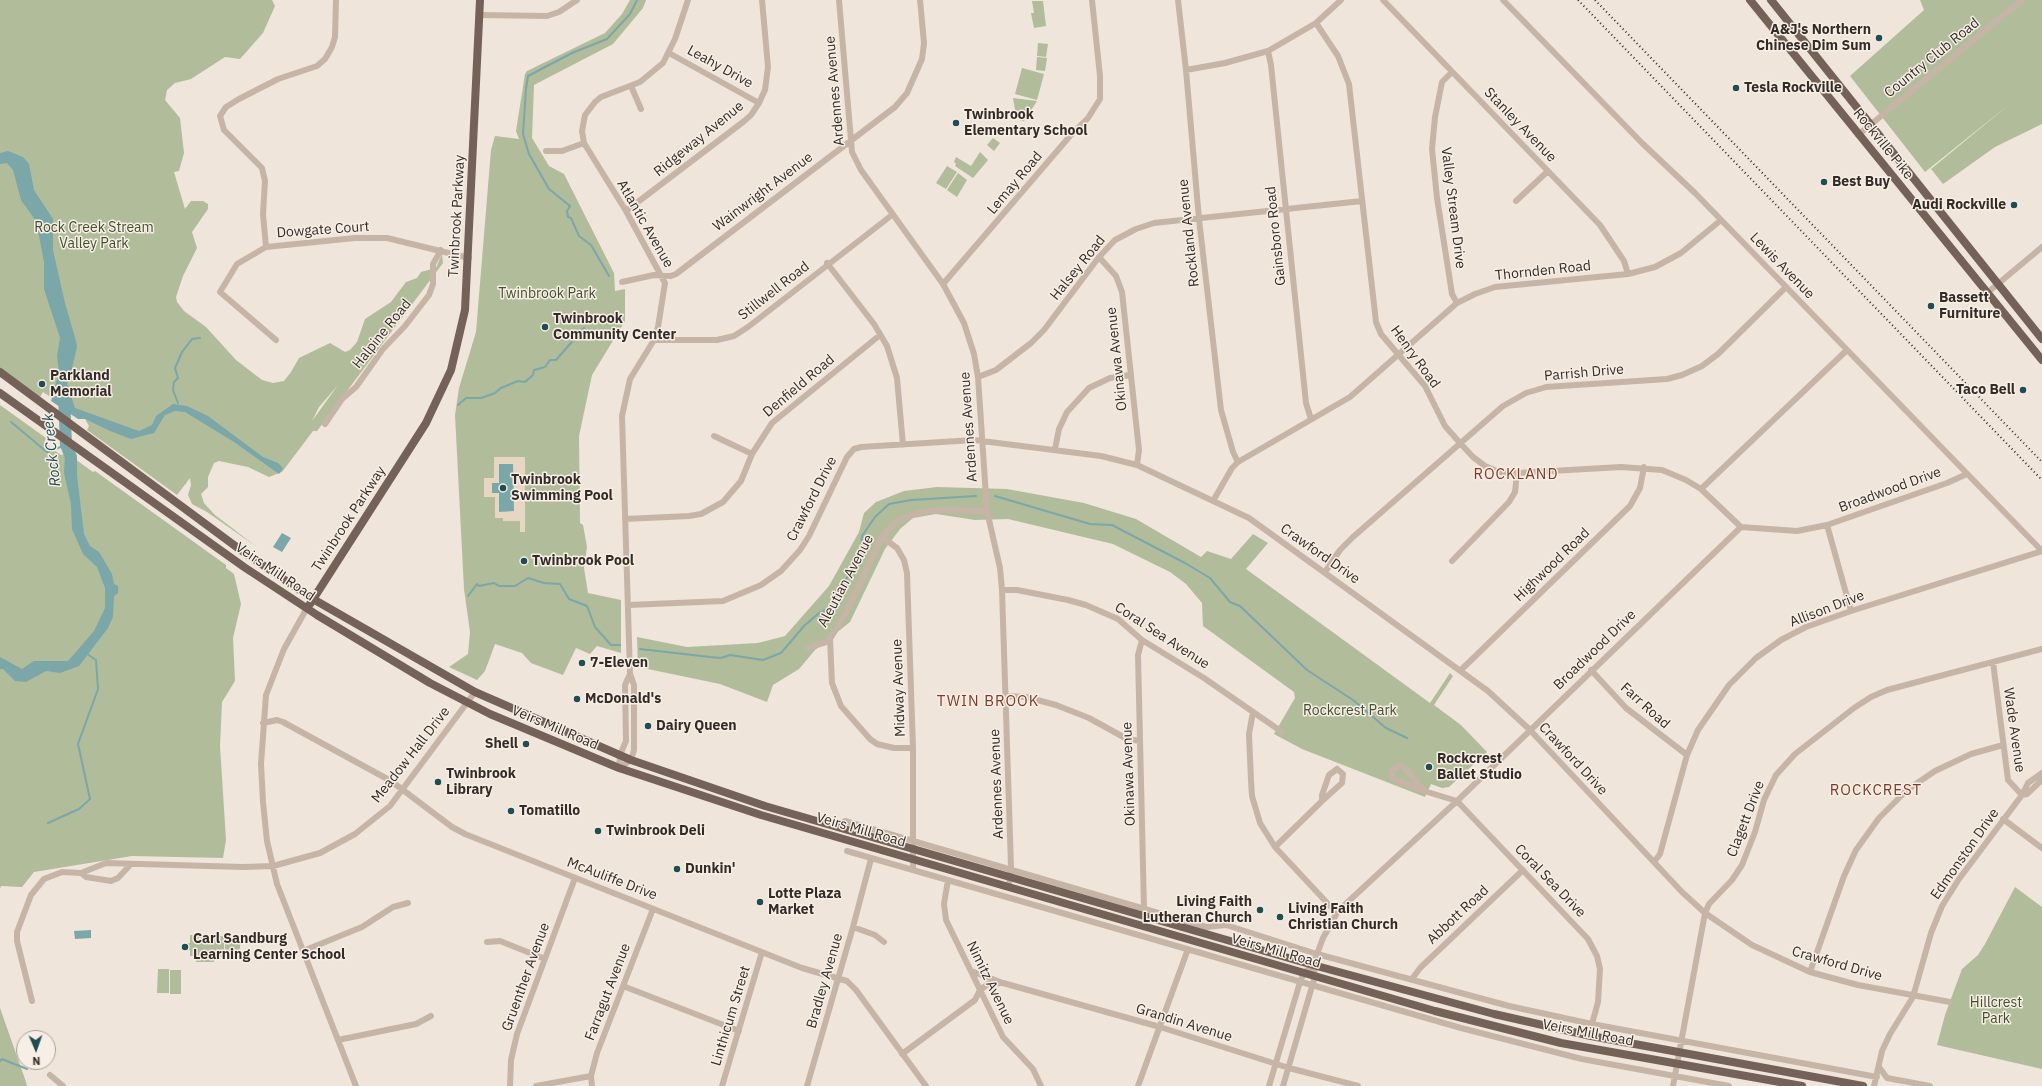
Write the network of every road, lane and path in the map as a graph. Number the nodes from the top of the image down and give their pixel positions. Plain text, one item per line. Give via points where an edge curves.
1 (336, 0) edge
2 (480, 0) edge
3 (577, 0) edge
4 (688, 0) edge
5 (762, 0) edge
6 (839, 0) edge
7 (920, 0) edge
8 (1092, 0) edge
9 (1178, 0) edge
10 (1341, 0) edge
11 (1383, 0) edge
12 (1503, 0) edge
13 (1750, 0) edge
14 (1771, 0) edge
15 (2022, 0) edge
16 (479, 15) junction
17 (1316, 23) junction
18 (1268, 51) junction
19 (669, 53) junction
20 (1186, 70) junction
21 (1452, 72) junction
22 (631, 86) junction
23 (759, 103) junction
24 (641, 109) dead end
25 (1870, 125) junction
26 (1858, 135) junction
27 (850, 141) junction
28 (584, 143) junction
29 (546, 151) dead end
30 (1548, 171) junction
31 (1362, 201) junction
32 (1516, 201) dead end
33 (1933, 204) junction
34 (1286, 210) junction
35 (626, 211) junction
36 (1922, 212) junction
37 (892, 215) junction
38 (1199, 219) junction
39 (1720, 220) junction
40 (266, 246) junction
41 (2042, 247) edge
42 (441, 250) junction
43 (1099, 257) junction
44 (469, 258) junction
45 (828, 263) junction
46 (1628, 274) junction
47 (660, 275) junction
48 (622, 282) dead end
49 (943, 284) junction
50 (1997, 284) junction
51 (1786, 288) junction
52 (1987, 293) junction
53 (1457, 303) junction
54 (880, 335) junction
55 (2042, 339) edge
56 (276, 340) dead end
57 (654, 340) junction
58 (1846, 350) junction
59 (1398, 355) junction
60 (2042, 360) edge
61 (0, 372) edge
62 (1131, 376) junction
63 (978, 377) junction
64 (0, 393) edge
65 (1312, 419) junction
66 (325, 424) dead end
67 (714, 436) dead end
68 (983, 441) junction
69 (1460, 444) junction
70 (903, 445) junction
71 (1055, 450) junction
72 (752, 454) junction
73 (1238, 462) junction
74 (1137, 465) junction
75 (1644, 468) junction
76 (1517, 473) junction
77 (1967, 474) junction
78 (1701, 489) junction
79 (1213, 501) junction
80 (987, 511) junction
81 (625, 519) junction
82 (1827, 525) junction
83 (1741, 527) junction
84 (882, 537) junction
85 (2042, 551) edge
86 (1452, 561) dead end
87 (1324, 572) junction
88 (1002, 590) junction
89 (313, 599) junction
90 (629, 605) junction
91 (307, 608) junction
92 (1851, 611) junction
93 (1142, 640) junction
94 (830, 641) junction
95 (808, 648) dead end
96 (2042, 649) edge
97 (1993, 662) junction
98 (1461, 670) junction
99 (1591, 670) junction
100 (630, 674) junction
101 (475, 692) junction
102 (1006, 696) junction
103 (467, 702) junction
104 (625, 709) junction
105 (1253, 712) junction
106 (634, 714) junction
107 (263, 723) junction
108 (1529, 729) junction
109 (1282, 732) dead end
110 (1140, 741) junction
111 (2003, 746) junction
112 (913, 748) junction
113 (620, 755) junction
114 (1687, 755) junction
115 (631, 760) junction
116 (619, 768) junction
117 (2042, 773) edge
118 (2042, 780) edge
119 (403, 789) junction
120 (1424, 790) junction
121 (2022, 795) junction
122 (1322, 801) junction
123 (1457, 801) junction
124 (765, 806) junction
125 (761, 815) junction
126 (2003, 819) junction
127 (914, 845) junction
128 (1275, 847) junction
129 (2042, 848) edge
130 (847, 851) dead end
131 (871, 859) junction
132 (914, 859) junction
133 (1654, 862) junction
134 (131, 864) junction
135 (273, 866) junction
136 (913, 870) junction
137 (1523, 870) junction
138 (81, 873) junction
139 (1011, 873) junction
140 (575, 878) junction
141 (948, 880) junction
142 (1008, 886) junction
143 (408, 903) dead end
144 (1144, 908) junction
145 (653, 909) junction
146 (1338, 911) junction
147 (1705, 913) junction
148 (853, 927) junction
149 (487, 942) dead end
150 (884, 942) dead end
151 (1188, 949) junction
152 (303, 951) junction
153 (762, 952) junction
154 (1317, 954) junction
155 (545, 959) junction
156 (1313, 965) junction
157 (971, 971) junction
158 (1810, 972) junction
159 (1304, 973) junction
160 (1315, 976) junction
161 (838, 978) junction
162 (1412, 979) junction
163 (1300, 982) junction
164 (1003, 983) junction
165 (623, 986) junction
166 (1312, 986) junction
167 (980, 990) junction
168 (1913, 997) junction
169 (32, 1002) dead end
170 (1950, 1002) dead end
171 (431, 1016) dead end
172 (1592, 1024) junction
173 (1160, 1027) junction
174 (739, 1032) junction
175 (338, 1040) junction
176 (1681, 1040) junction
177 (1679, 1053) junction
178 (902, 1054) junction
179 (1276, 1064) junction
180 (1677, 1064) junction
181 (1879, 1067) junction
182 (1289, 1068) junction
183 (50, 1075) dead end
184 (591, 1076) junction
185 (1675, 1076) junction
186 (1876, 1077) junction
187 (63, 1086) edge
188 (356, 1086) edge
189 (510, 1086) edge
190 (536, 1086) edge
191 (592, 1086) edge
192 (722, 1086) edge
193 (807, 1086) edge
194 (926, 1086) edge
195 (1041, 1086) edge
196 (1138, 1086) edge
197 (1269, 1086) edge
198 (1283, 1086) edge
199 (1358, 1086) edge
200 (1673, 1086) edge
201 (1729, 1086) edge
202 (1802, 1086) edge
203 (1863, 1086) edge
204 (1874, 1086) edge
205 (1930, 1086) edge

1 - 40 street via 335,37 325,59 317,66 278,79 239,99 226,107 220,116 224,130 262,168 265,181 263,214
2 - 16 main road, Twinbrook Parkway
3 - 16 street via 559,12 547,16
4 - 19 street
5 - 23 street, Ridgeway Avenue via 768,67 765,90
6 - 27 street, Ardennes Avenue
7 - 27 street, Wainwright Avenue via 924,43 922,59 915,78 895,107
8 - 49 street, Lemay Road via 1100,99 1088,118
9 - 20 street, Rockland Avenue
10 - 17 street
11 - 21 street, Stanley Avenue
12 - 39 street, Lewis Avenue
13 - 26 main road, Rockville Pike
14 - 25 main road, Rockville Pike
15 - 25 street, Country Club Road
16 - 44 main road, Twinbrook Parkway
17 - 18 street
17 - 31 street, Henry Road via 1338,56 1349,84
18 - 20 street
18 - 34 street, Gainsboro Road
19 - 22 street via 655,72
19 - 23 street, Leahy Drive
20 - 38 street, Rockland Avenue
21 - 30 street, Stanley Avenue
21 - 53 street, Valley Stream Drive via 1440,87 1434,117 1432,149 1452,294
22 - 24 street
22 - 28 street via 601,97 590,108 583,123
23 - 35 street, Ridgeway Avenue via 743,122
25 - 26 street, Country Club Road
25 - 33 main road, Rockville Pike
26 - 36 main road, Rockville Pike
27 - 37 street, Ardennes Avenue via 852,152 861,170
27 - 47 street, Wainwright Avenue via 676,274
28 - 29 street via 562,151
28 - 35 street, Atlantic Avenue
30 - 32 street
30 - 46 street, Stanley Avenue via 1600,225 1618,251
31 - 34 street, Halsey Road
31 - 59 street, Henry Road via 1376,322 1381,334
33 - 36 main road
33 - 50 main road, Rockville Pike
34 - 38 street, Halsey Road
34 - 65 street, Gainsboro Road via 1306,403
35 - 47 street, Atlantic Avenue
36 - 52 main road, Rockville Pike
37 - 45 street, Stillwell Road
37 - 49 street, Ardennes Avenue
38 - 43 street, Halsey Road via 1154,224 1136,229 1115,240
38 - 73 street, Rockland Avenue via 1221,410
39 - 46 street, Thornden Road via 1681,253 1655,267
39 - 51 street, Lewis Avenue
40 - 42 street, Dowgate Court via 355,238 386,238
40 - 56 street, Dowgate Court via 237,264 220,292
41 - 50 street
42 - 44 street, Dowgate Court
42 - 66 street, Halpine Road via 433,264 433,284 429,295
43 - 62 street, Okinawa Avenue via 1116,276 1122,292
43 - 63 street, Halsey Road via 1044,330 1031,343 996,370
44 - 89 main road, Twinbrook Parkway via 465,310 451,370 438,400 426,423
45 - 54 street
45 - 57 street, Stillwell Road via 734,336 717,340
46 - 53 street, Thornden Road via 1495,287
47 - 48 street, Wainwright Avenue
47 - 57 street, Atlantic Avenue via 665,283 664,300
49 - 63 street, Ardennes Avenue via 964,323
50 - 52 street
50 - 55 main road, Rockville Pike
51 - 58 street, Lewis Avenue
51 - 69 street, Parrish Drive via 1718,354 1702,366 1667,379 1546,387 1526,392 1503,406
52 - 60 main road, Rockville Pike
53 - 59 street, Thornden Road
54 - 70 street via 887,346 897,378
54 - 72 street, Denfield Road via 772,422
57 - 81 street, Atlantic Avenue via 630,379 623,402
58 - 77 street, Lewis Avenue
58 - 78 street
59 - 65 street, Thornden Road via 1350,396
59 - 69 street, Henry Road via 1425,386 1445,426
61 - 89 main road, Veirs Mill Road via 242,551
62 - 71 street via 1110,378 1089,388 1067,412 1059,429
62 - 74 street, Okinawa Avenue via 1139,450
63 - 68 street, Ardennes Avenue
64 - 91 main road, Veirs Mill Road via 244,568
65 - 73 street, Thornden Road
67 - 72 street
68 - 70 street, Crawford Drive
68 - 71 street, Crawford Drive
68 - 80 street, Ardennes Avenue
69 - 76 street, Henry Road via 1485,466 1499,472
69 - 87 street, Parrish Drive via 1340,550
70 - 90 street, Crawford Drive via 861,447 854,450 847,457 800,550 781,571 761,585 723,601
71 - 74 street, Crawford Drive via 1101,456
72 - 81 street, Denfield Road via 733,491 711,510 689,516
73 - 79 street, Thornden Road
74 - 79 street, Crawford Drive
75 - 76 street, Henry Road
75 - 78 street, Henry Road via 1671,473
75 - 98 street, Highwood Road via 1640,488 1630,506
76 - 86 street via 1515,492 1509,502
77 - 82 street, Broadwood Drive
77 - 85 street, Lewis Avenue
78 - 83 street, Henry Road
79 - 87 street, Crawford Drive via 1248,518
80 - 84 street, Aleutian Avenue via 920,512 896,521
80 - 88 street, Ardennes Avenue via 1000,568
81 - 90 street, Atlantic Avenue
82 - 83 street, Broadwood Drive via 1797,531
82 - 92 street
83 - 99 street, Broadwood Drive
84 - 94 street, Aleutian Avenue
84 - 112 street, Midway Avenue via 898,548 907,573
85 - 92 street, Allison Drive
87 - 98 street, Crawford Drive
88 - 93 street, Coral Sea Avenue via 1017,590 1086,605 1118,619
88 - 102 street, Ardennes Avenue
89 - 91 main road, Twinbrook Parkway
89 - 101 main road, Veirs Mill Road
90 - 100 street, Atlantic Avenue
91 - 103 main road, Veirs Mill Road via 430,683
91 - 107 street, Twinbrook Parkway via 277,664 266,695
92 - 114 street, Allison Drive via 1806,626 1756,658 1728,685 1712,707
93 - 105 street, Coral Sea Avenue
93 - 110 street, Okinawa Avenue via 1138,655
94 - 95 street
94 - 112 street, Aleutian Avenue via 832,683 841,706 877,744 894,748
96 - 97 street, Clagett Drive
97 - 111 street, Wade Avenue
97 - 147 street, Clagett Drive via 1887,690 1871,697 1795,754 1776,775 1764,800 1742,865 1732,880 1709,904
98 - 108 street, Crawford Drive via 1488,690
99 - 108 street, Broadwood Drive
99 - 114 street, Farr Road via 1626,708
100 - 104 street, Atlantic Avenue via 625,685
100 - 106 street, Atlantic Avenue via 634,685
101 - 103 street, Meadow Hall Drive
101 - 113 main road, Veirs Mill Road
102 - 110 street via 1026,697 1056,705 1089,718 1127,739
102 - 139 street, Ardennes Avenue
103 - 116 main road, Veirs Mill Road via 512,724
103 - 119 street, Meadow Hall Drive
104 - 106 street
104 - 113 street, Atlantic Avenue via 626,741
105 - 109 street
105 - 128 street via 1249,734 1252,796 1260,823
106 - 115 street, Atlantic Avenue via 634,750
107 - 119 street, McAuliffe Drive via 277,720 283,722
107 - 135 street, Twinbrook Parkway via 263,802 267,841
108 - 123 street, Broadwood Drive
108 - 133 street, Crawford Drive
110 - 144 street, Okinawa Avenue
111 - 121 street, Wade Avenue via 2008,780
111 - 158 street via 1970,754 1935,771 1907,790 1879,818 1856,850 1844,876
112 - 127 street, Midway Avenue
113 - 115 main road, Veirs Mill Road
113 - 116 street, Atlantic Avenue
114 - 133 street, Allison Drive via 1660,854
115 - 116 street
115 - 124 main road, Veirs Mill Road
116 - 125 main road, Veirs Mill Road
117 - 121 street, Edmonston Drive via 2028,783
118 - 121 street, Edmonston Drive via 2027,794
119 - 135 street, Meadow Hall Drive via 390,806 355,834 320,853
119 - 140 street, McAuliffe Drive via 465,834
120 - 120 street, Coral Sea Drive via 1395,780 1391,776 1393,769 1400,766 1405,768
120 - 123 street, Coral Sea Drive
121 - 126 street, Edmonston Drive
122 - 122 street via 1329,775 1337,769 1341,770 1344,779 1342,783
122 - 128 street
123 - 137 street, Coral Sea Drive
123 - 146 street, Broadwood Drive
124 - 125 main road
124 - 127 main road, Veirs Mill Road
125 - 132 main road, Veirs Mill Road
126 - 129 street
126 - 168 street, Edmonston Drive via 1942,906 1931,933
127 - 132 street
127 - 139 main road, Veirs Mill Road
128 - 146 street via 1330,906
130 - 131 street, Veirs Mill Road
131 - 136 street, Veirs Mill Road
131 - 148 street, Bradley Avenue
132 - 136 street
132 - 142 main road, Veirs Mill Road
133 - 147 street, Crawford Drive
134 - 135 street, Meadow Hall Drive
134 - 138 street, Meadow Hall Drive via 106,863
134 - 138 street, Meadow Hall Drive via 118,878 111,881 86,877
135 - 152 street, Twinbrook Parkway via 277,884
136 - 141 street, Veirs Mill Road
137 - 162 street, Abbott Road via 1420,968
137 - 172 street, Coral Sea Drive via 1588,939 1597,956 1600,981
138 - 169 street, Meadow Hall Drive via 62,872 44,879 36,887 25,910 17,932 17,942
139 - 142 street, Ardennes Avenue
139 - 144 street, Veirs Mill Road
139 - 156 main road, Veirs Mill Road
140 - 145 street, McAuliffe Drive
140 - 155 street, Gruenther Avenue
141 - 151 street, Veirs Mill Road
141 - 157 street, Nimitz Avenue via 944,904 946,920
142 - 159 main road, Veirs Mill Road
143 - 152 street via 393,907 362,927
144 - 154 street, Veirs Mill Road via 1206,927 1226,925
145 - 153 street, McAuliffe Drive
145 - 165 street, Farragut Avenue
146 - 154 street, Broadwood Drive
147 - 158 street, Crawford Drive via 1752,945
147 - 176 street, Clagett Drive
148 - 150 street
148 - 161 street, Bradley Avenue
149 - 155 street via 500,941
151 - 163 street, Veirs Mill Road
151 - 173 street
152 - 175 street, Twinbrook Parkway
153 - 161 street, McAuliffe Drive via 802,968
153 - 174 street, Linthicum Street
154 - 156 street, Broadwood Drive
154 - 162 street, Veirs Mill Road
155 - 189 street, Gruenther Avenue via 517,1034 511,1060
156 - 159 street, Broadwood Drive
156 - 160 street
156 - 177 main road, Veirs Mill Road via 1532,1024
157 - 164 street, Grandin Avenue
157 - 167 street, Nimitz Avenue
158 - 168 street, Crawford Drive
159 - 160 main road, Veirs Mill Road
159 - 163 street, Broadwood Drive
160 - 166 street
160 - 180 main road, Veirs Mill Road via 1435,1011 1547,1039
161 - 178 street, McAuliffe Drive via 847,981 856,990
161 - 193 street, Bradley Avenue
162 - 172 street, Veirs Mill Road via 1509,1006
163 - 166 street, Veirs Mill Road
163 - 179 street, Broadwood Drive
164 - 167 street via 988,984
164 - 173 street, Grandin Avenue
165 - 174 street
165 - 184 street, Farragut Avenue
166 - 182 street
166 - 185 street, Veirs Mill Road via 1582,1059
167 - 178 street via 975,1000
167 - 195 street, Nimitz Avenue via 1003,1037 1033,1069
168 - 170 street, Crawford Drive
168 - 181 street, Edmonston Drive via 1890,1034 1882,1051
171 - 175 street via 416,1024
172 - 176 street, Veirs Mill Road
173 - 179 street, Grandin Avenue
173 - 196 street
174 - 192 street, Linthicum Street
175 - 188 street, Twinbrook Parkway
176 - 177 street, Clagett Drive
176 - 186 street, Veirs Mill Road
177 - 180 street, Clagett Drive
177 - 203 main road, Veirs Mill Road
178 - 194 street, McAuliffe Drive
179 - 182 street, Grandin Avenue
179 - 197 street, Broadwood Drive
180 - 185 street, Clagett Drive
180 - 202 main road, Veirs Mill Road
181 - 186 street, Edmonston Drive
181 - 205 street via 1886,1078
182 - 198 street
182 - 199 street, Grandin Avenue
183 - 187 street
184 - 190 street
184 - 191 street, Farragut Avenue
185 - 200 street, Clagett Drive
185 - 201 street, Veirs Mill Road
186 - 204 street, Edmonston Drive

